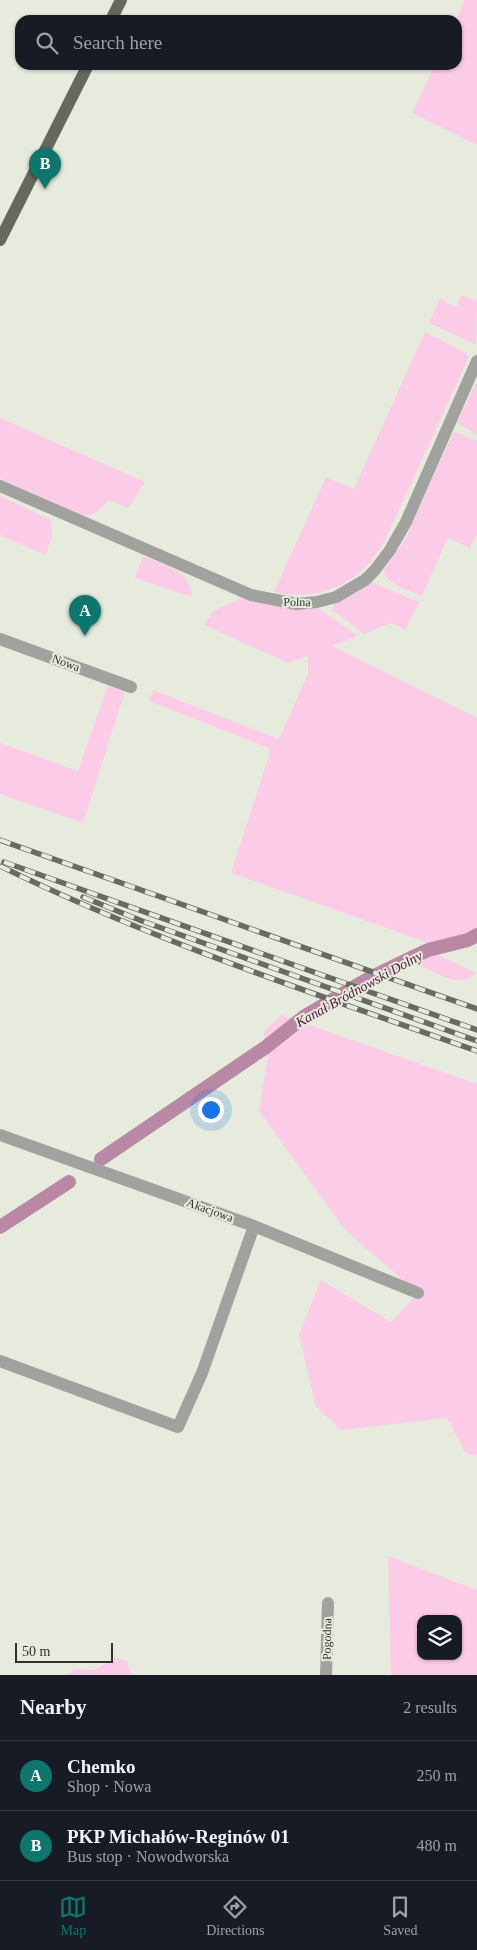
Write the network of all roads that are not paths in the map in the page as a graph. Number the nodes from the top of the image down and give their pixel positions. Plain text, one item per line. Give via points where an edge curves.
1 (121, 0) edge
2 (114, 15) edge
3 (85, 70) edge
4 (0, 240) edge
5 (477, 361) edge
6 (0, 486) edge
7 (0, 639) edge
8 (131, 687) dead end
9 (0, 1135) edge
10 (254, 1226) junction
11 (418, 1293) dead end
12 (0, 1361) edge
13 (328, 1603) dead end
14 (326, 1675) edge

1 - 2 main road
3 - 4 main road
5 - 6 street, Polna via 406,522 390,550 365,580 327,600 297,604 251,595
7 - 8 street, Nowa
9 - 10 street, Akacjowa
10 - 11 street, Akacjowa
10 - 12 street via 202,1372 178,1427
13 - 14 street, Pogodna

